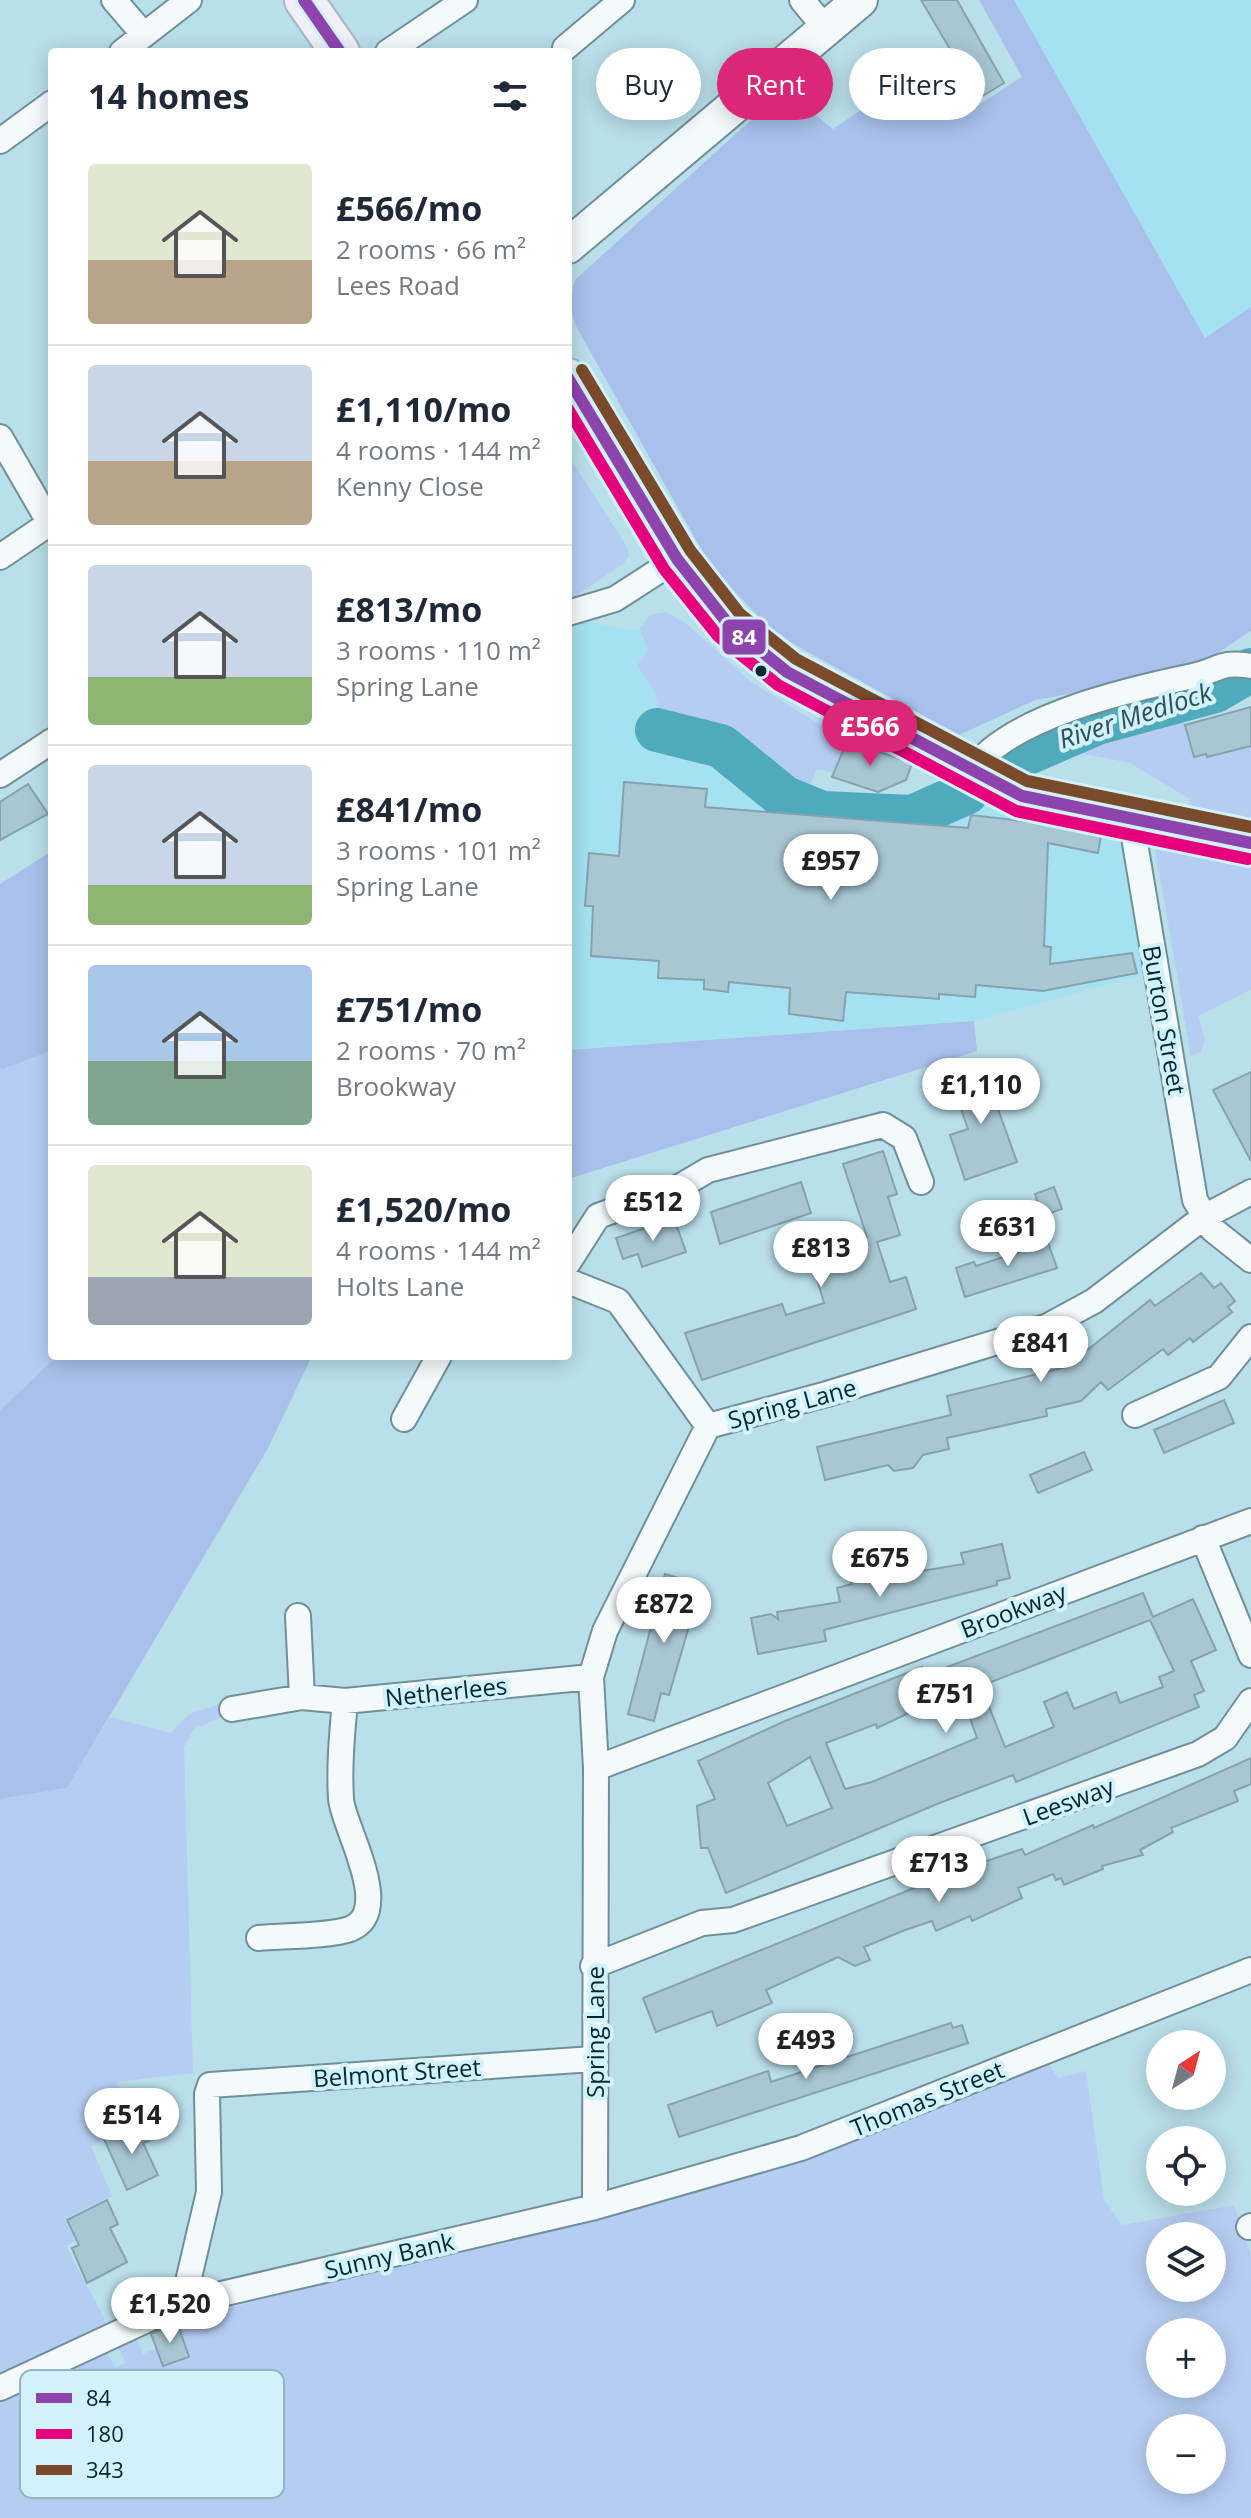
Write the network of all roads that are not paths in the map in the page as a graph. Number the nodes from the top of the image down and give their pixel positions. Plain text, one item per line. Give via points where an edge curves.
1 (114, 0) edge
2 (189, 0) edge
3 (304, 0) edge
4 (465, 0) edge
5 (622, 0) edge
6 (802, 0) edge
7 (860, 0) edge
8 (826, 29) junction
9 (144, 35) junction
10 (127, 48) edge
11 (337, 48) edge
12 (394, 48) edge
13 (565, 48) dead end
14 (48, 106) edge
15 (0, 141) edge
16 (572, 243) edge
17 (572, 385) edge
18 (0, 437) edge
19 (45, 492) edge
20 (48, 527) edge
21 (0, 557) edge
22 (677, 559) junction
23 (572, 612) edge
24 (1251, 666) edge
25 (48, 744) edge
26 (971, 772) junction
27 (0, 775) edge
28 (1136, 822) junction
29 (1251, 843) edge
30 (921, 1182) dead end
31 (1251, 1192) edge
32 (1204, 1217) junction
33 (572, 1257) edge
34 (1251, 1260) edge
35 (572, 1283) edge
36 (1251, 1337) edge
37 (437, 1360) edge
38 (1135, 1415) dead end
39 (404, 1419) dead end
40 (708, 1426) junction
41 (1251, 1521) edge
42 (1203, 1538) junction
43 (298, 1616) dead end
44 (1251, 1655) edge
45 (591, 1677) junction
46 (302, 1697) junction
47 (345, 1701) junction
48 (1251, 1701) edge
49 (232, 1709) dead end
50 (596, 1768) junction
51 (259, 1938) dead end
52 (593, 1966) junction
53 (1251, 1970) edge
54 (593, 2059) junction
55 (595, 2207) junction
56 (183, 2303) junction
57 (39, 2370) edge
58 (20, 2379) edge
59 (0, 2388) edge

1 - 9 street
2 - 9 street
3 - 11 main road
4 - 12 street
5 - 13 street
6 - 8 street
7 - 8 street
8 - 16 street
9 - 10 street
14 - 15 street
17 - 22 main road
18 - 19 street
20 - 21 street
22 - 23 street via 615,599
22 - 26 main road via 729,625 776,664
24 - 26 street via 1225,662 1201,674 1106,695 999,742 983,753
25 - 27 street
26 - 28 main road via 1022,796
28 - 29 main road
28 - 32 street, Burton Street via 1134,837 1193,1184
30 - 33 street via 904,1138 883,1125 708,1170 679,1187 598,1216
31 - 32 street, Spring Lane
32 - 34 street
32 - 40 street, Spring Lane via 1094,1301 1046,1327
35 - 40 street via 618,1301
36 - 38 street via 1219,1377
37 - 39 street
40 - 45 street, Spring Lane via 605,1631
41 - 42 street, Brookway
42 - 44 street
42 - 50 street, Brookway
43 - 46 street
45 - 47 street, Netherlees
45 - 50 street, Spring Lane
46 - 47 street, Netherlees
46 - 49 street, Netherlees
47 - 51 street via 341,1803 365,1867 368,1895 363,1918 351,1929
48 - 52 street, Leesway via 1225,1738 1198,1754 733,1920 702,1923
50 - 52 street, Spring Lane
52 - 54 street, Spring Lane
53 - 55 street, Thomas Street via 801,2148
54 - 55 street, Spring Lane
54 - 56 street, Belmont Street via 210,2085 209,2192
55 - 56 street, Sunny Bank
56 - 57 street, Sunny Bank
58 - 59 street, Sunny Bank

